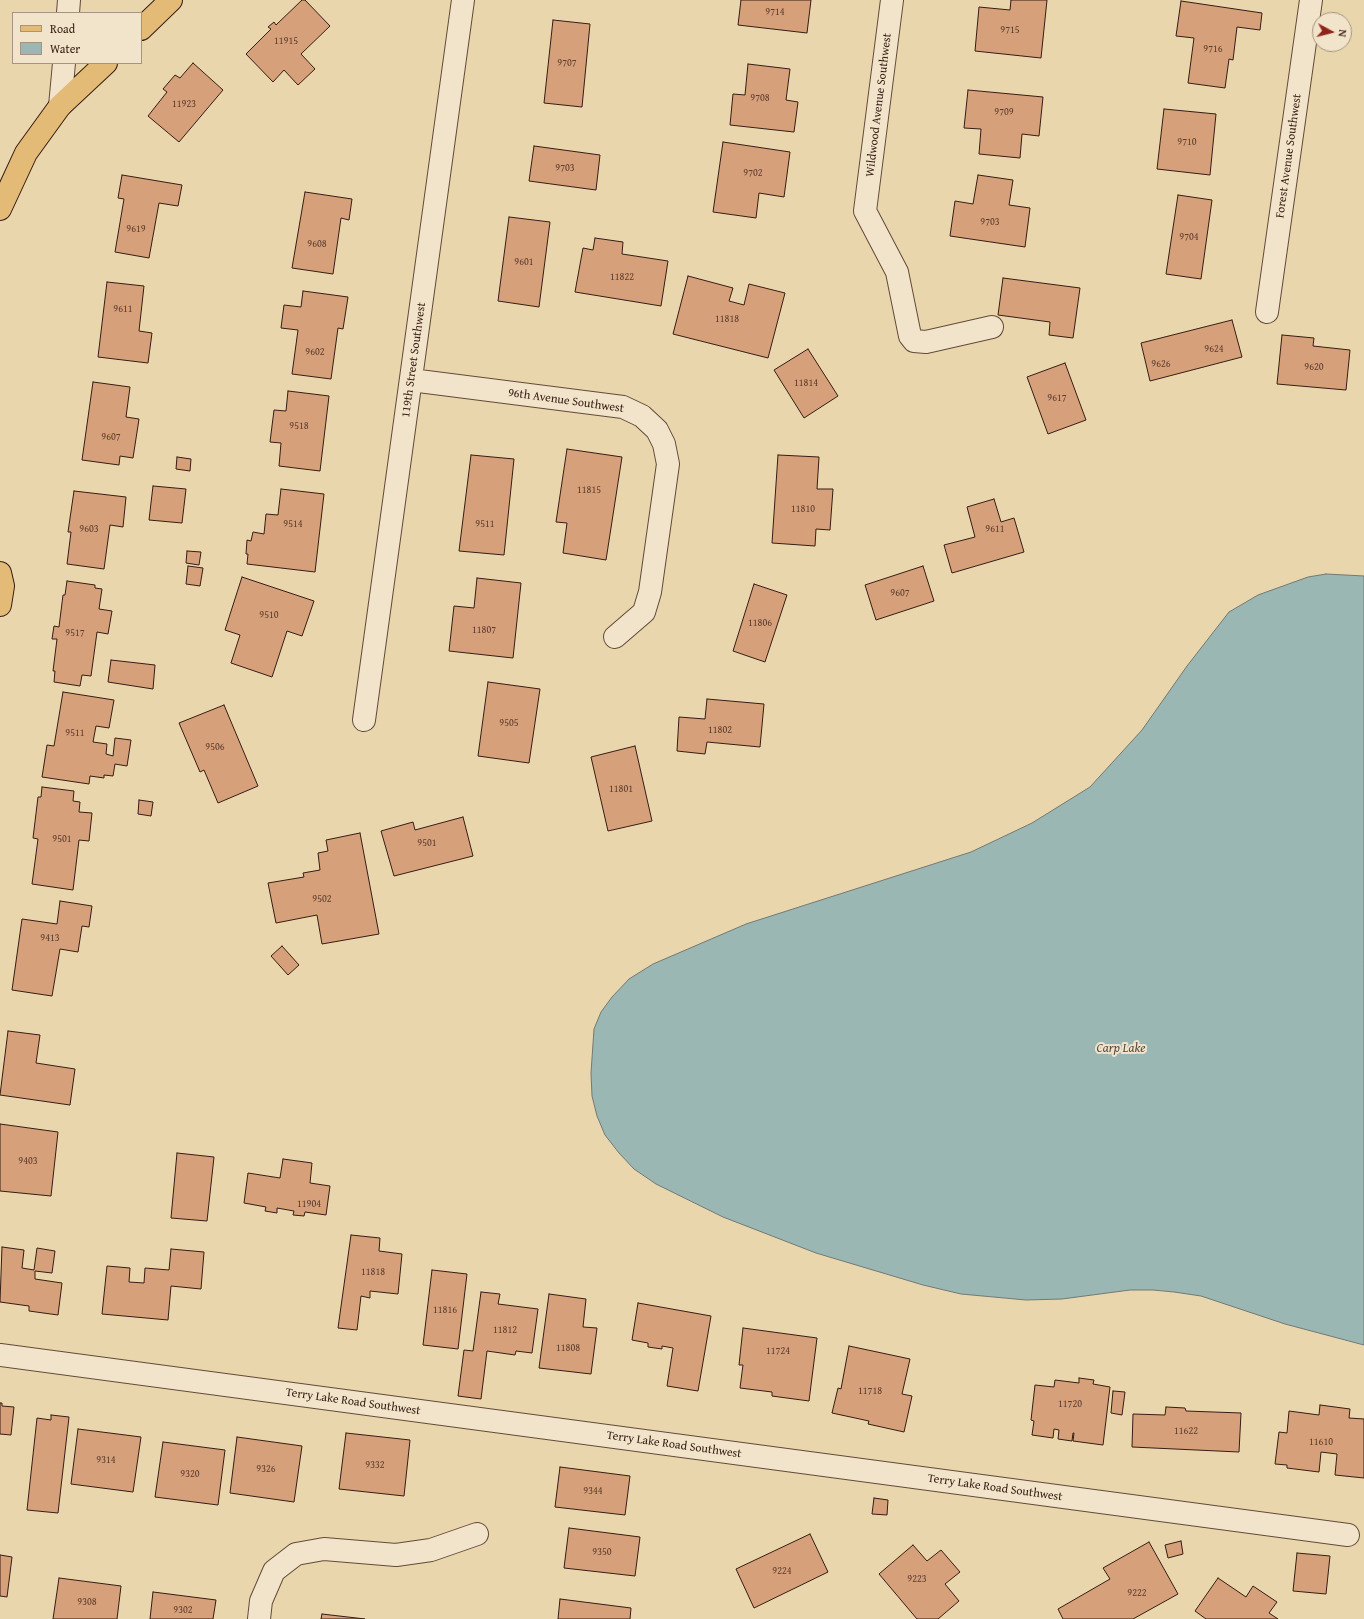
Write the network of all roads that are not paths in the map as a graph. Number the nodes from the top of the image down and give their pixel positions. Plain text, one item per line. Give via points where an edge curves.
1 (69, 0) edge
2 (171, 0) edge
3 (463, 0) edge
4 (892, 0) edge
5 (1311, 0) edge
6 (68, 12) edge
7 (142, 28) edge
8 (64, 64) edge
9 (105, 64) edge
10 (60, 106) junction
11 (0, 209) edge
12 (1267, 312) dead end
13 (992, 327) dead end
14 (411, 380) junction
15 (0, 573) edge
16 (0, 605) edge
17 (615, 637) dead end
18 (364, 720) dead end
19 (0, 1354) edge
20 (476, 1534) dead end
21 (1348, 1535) dead end
22 (258, 1619) edge

1 - 6 street
2 - 7 main road
3 - 14 street, 119th Street Southwest
4 - 13 street, Wildwood Avenue Southwest via 866,210 897,272 910,336 914,341 926,342
5 - 12 street, Forest Avenue Southwest
8 - 10 street
9 - 10 main road
10 - 11 main road via 26,153
14 - 17 street, 96th Avenue Southwest via 623,407 642,416 657,430 664,444 668,464 650,592 644,612
14 - 18 street, 119th Street Southwest
15 - 16 main road via 3,586
19 - 21 street, Terry Lake Road Southwest
20 - 22 street via 431,1550 396,1555 324,1549 296,1554 274,1571 261,1601

